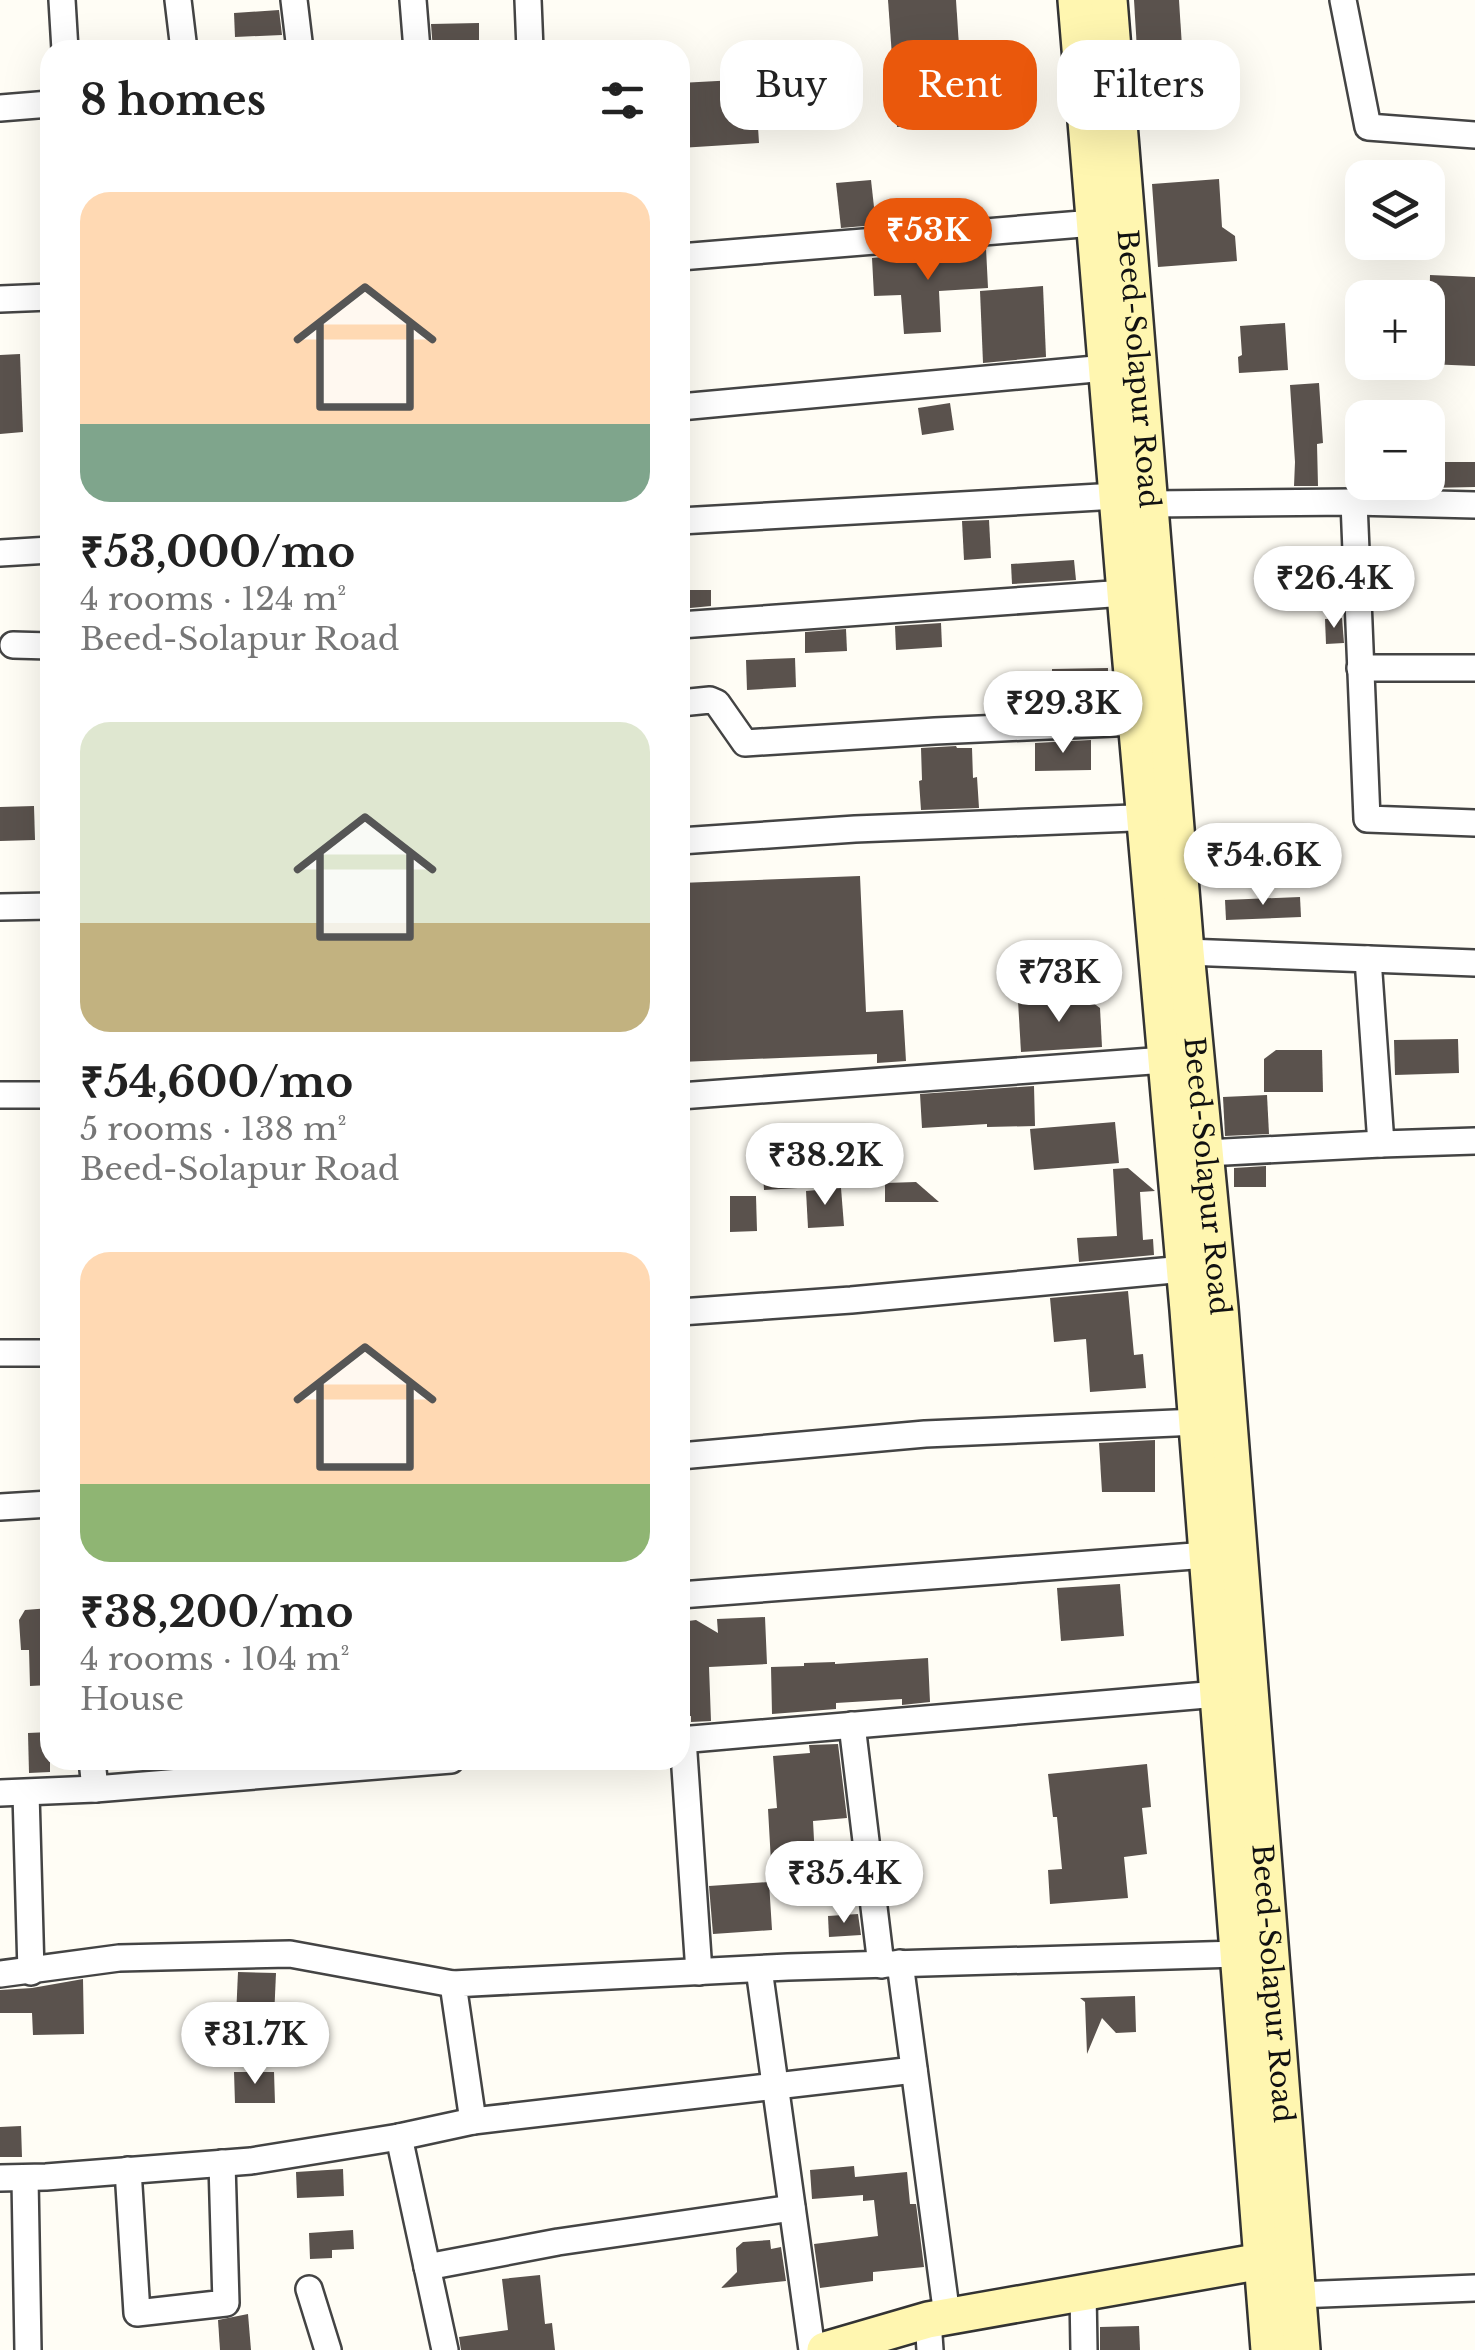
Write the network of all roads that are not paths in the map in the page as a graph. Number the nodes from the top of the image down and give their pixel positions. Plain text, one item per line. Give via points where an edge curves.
1 (62, 0) edge
2 (178, 0) edge
3 (294, 0) edge
4 (413, 0) edge
5 (528, 0) edge
6 (1076, 0) edge
7 (1108, 0) edge
8 (1343, 0) edge
9 (65, 40) edge
10 (183, 40) edge
11 (299, 40) edge
12 (416, 40) edge
13 (530, 40) edge
14 (40, 105) edge
15 (0, 108) edge
16 (1475, 135) edge
17 (1094, 223) junction
18 (690, 256) edge
19 (40, 297) edge
20 (0, 300) edge
21 (1106, 368) junction
22 (690, 406) edge
23 (1133, 500) junction
24 (1354, 502) junction
25 (1475, 505) edge
26 (690, 521) edge
27 (40, 551) edge
28 (0, 554) edge
29 (1125, 593) junction
30 (690, 624) edge
31 (13, 645) dead end
32 (40, 646) edge
33 (1360, 668) junction
34 (1475, 668) edge
35 (690, 702) edge
36 (1136, 722) junction
37 (1144, 814) junction
38 (1475, 823) edge
39 (690, 841) edge
40 (40, 906) edge
41 (0, 907) edge
42 (1186, 952) junction
43 (1368, 959) junction
44 (1475, 963) edge
45 (1165, 1060) junction
46 (0, 1095) edge
47 (40, 1095) edge
48 (690, 1095) edge
49 (1475, 1141) edge
50 (1381, 1144) junction
51 (1206, 1153) junction
52 (1184, 1268) junction
53 (690, 1311) edge
54 (40, 1353) edge
55 (0, 1354) edge
56 (1197, 1422) junction
57 (690, 1455) edge
58 (40, 1505) edge
59 (0, 1507) edge
60 (1207, 1555) junction
61 (690, 1594) edge
62 (1218, 1694) junction
63 (852, 1725) junction
64 (690, 1739) edge
65 (93, 1770) edge
66 (210, 1770) edge
67 (684, 1770) edge
68 (94, 1788) junction
69 (0, 1793) edge
70 (26, 1793) junction
71 (1238, 1954) junction
72 (890, 1964) junction
73 (758, 1969) junction
74 (31, 1972) junction
75 (699, 1972) junction
76 (0, 1974) edge
77 (453, 1984) junction
78 (914, 2070) junction
79 (774, 2084) junction
80 (474, 2121) junction
81 (398, 2137) junction
82 (222, 2163) junction
83 (128, 2170) junction
84 (12, 2178) edge
85 (792, 2208) junction
86 (1262, 2261) junction
87 (427, 2267) junction
88 (1475, 2288) edge
89 (310, 2289) dead end
90 (1083, 2292) junction
91 (1297, 2295) junction
92 (935, 2329) edge
93 (28, 2350) edge
94 (328, 2350) edge
95 (444, 2350) edge
96 (812, 2350) edge
97 (825, 2350) edge
98 (1084, 2350) edge
99 (1269, 2350) edge
100 (1302, 2350) edge

1 - 9 street
2 - 10 street
3 - 11 street
4 - 12 street
5 - 13 street
6 - 17 main road, Beed-Solapur Road
7 - 23 main road, Beed-Solapur Road
8 - 16 street via 1368,128
14 - 15 street
17 - 18 street
17 - 21 main road, Beed-Solapur Road
19 - 20 street
21 - 22 street
21 - 23 main road, Beed-Solapur Road
23 - 24 street
23 - 26 street
23 - 29 main road, Beed-Solapur Road
23 - 42 main road, Beed-Solapur Road
24 - 25 street
24 - 33 street
27 - 28 street
29 - 30 street
29 - 36 main road, Beed-Solapur Road
31 - 32 street
33 - 34 street
33 - 38 street via 1367,819
35 - 36 street via 717,704 745,743
36 - 37 main road, Beed-Solapur Road
37 - 39 street
37 - 45 main road, Beed-Solapur Road
40 - 41 street
42 - 43 street
42 - 51 main road, Beed-Solapur Road
43 - 44 street
43 - 50 street
45 - 48 street
45 - 52 main road, Beed-Solapur Road
46 - 47 street
49 - 50 street
50 - 51 street
51 - 91 main road, Beed-Solapur Road
52 - 53 street
52 - 56 main road, Beed-Solapur Road
54 - 55 street
56 - 57 street via 925,1434
56 - 60 main road, Beed-Solapur Road
58 - 59 street
60 - 61 street
60 - 62 main road, Beed-Solapur Road
62 - 63 street
62 - 71 main road, Beed-Solapur Road
63 - 64 street
63 - 72 street
65 - 68 street
66 - 68 street
67 - 75 street
68 - 70 street
69 - 70 street
70 - 74 street
71 - 72 street
71 - 86 main road, Beed-Solapur Road
72 - 73 street
72 - 78 street
73 - 75 street
73 - 79 street
74 - 76 street
74 - 77 street via 119,1958 290,1954
75 - 77 street
77 - 80 street
78 - 79 street
78 - 92 street
79 - 80 street
79 - 85 street
80 - 81 street
81 - 82 street
81 - 87 street
82 - 83 street
82 - 83 street via 226,2302 137,2313
83 - 84 street
84 - 93 street
85 - 87 street
85 - 96 street
86 - 90 main road
86 - 99 main road, Beed-Solapur Road
87 - 95 street
88 - 91 street
89 - 94 street
90 - 92 main road
90 - 98 street
91 - 100 main road, Beed-Solapur Road
92 - 97 main road

